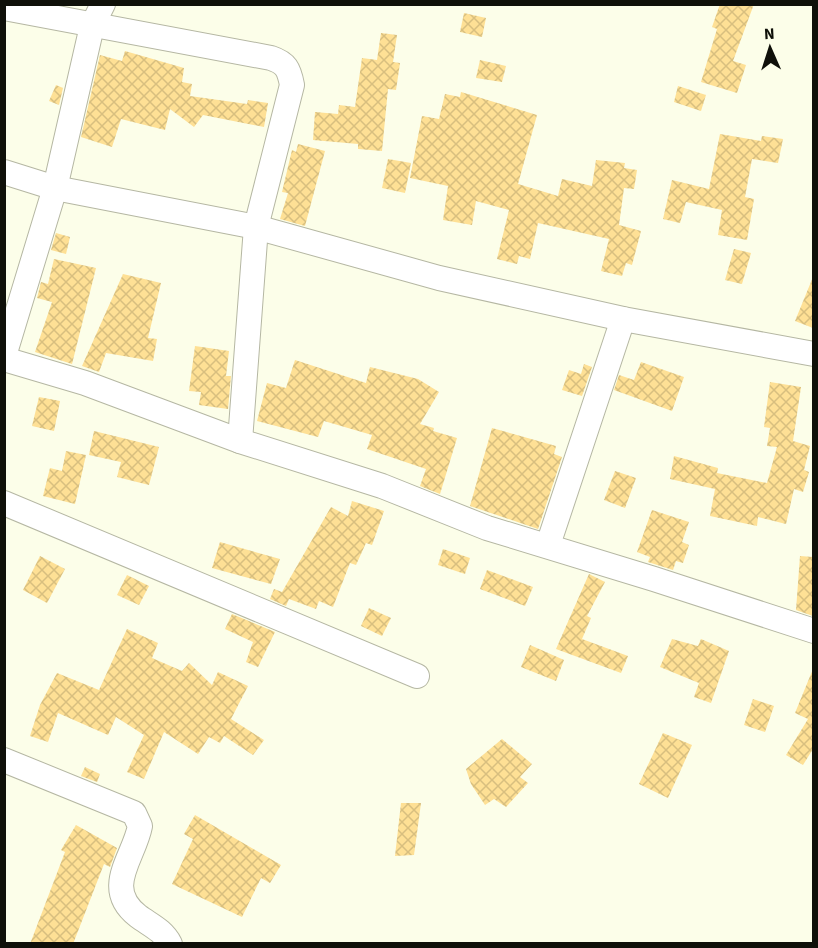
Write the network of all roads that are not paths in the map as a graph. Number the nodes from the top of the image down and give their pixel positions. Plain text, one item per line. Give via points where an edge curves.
1 (103, 4) edge
2 (4, 8) edge
3 (92, 26) junction
4 (4, 172) edge
5 (55, 188) junction
6 (256, 227) junction
7 (623, 319) junction
8 (813, 354) edge
9 (4, 357) edge
10 (240, 441) junction
11 (4, 504) edge
12 (548, 545) junction
13 (809, 626) edge
14 (417, 676) dead end
15 (4, 760) edge
16 (170, 944) edge

1 - 3 street
2 - 3 street
3 - 5 street
3 - 6 street via 271,58 285,64 292,85
4 - 5 street
5 - 6 street
5 - 9 street
6 - 7 street via 439,278
6 - 10 street
7 - 8 street
7 - 12 street
9 - 10 street
10 - 12 street via 382,486 487,528
11 - 14 street
12 - 13 street
15 - 16 street via 134,813 140,826 123,869 124,900 135,914 166,935

